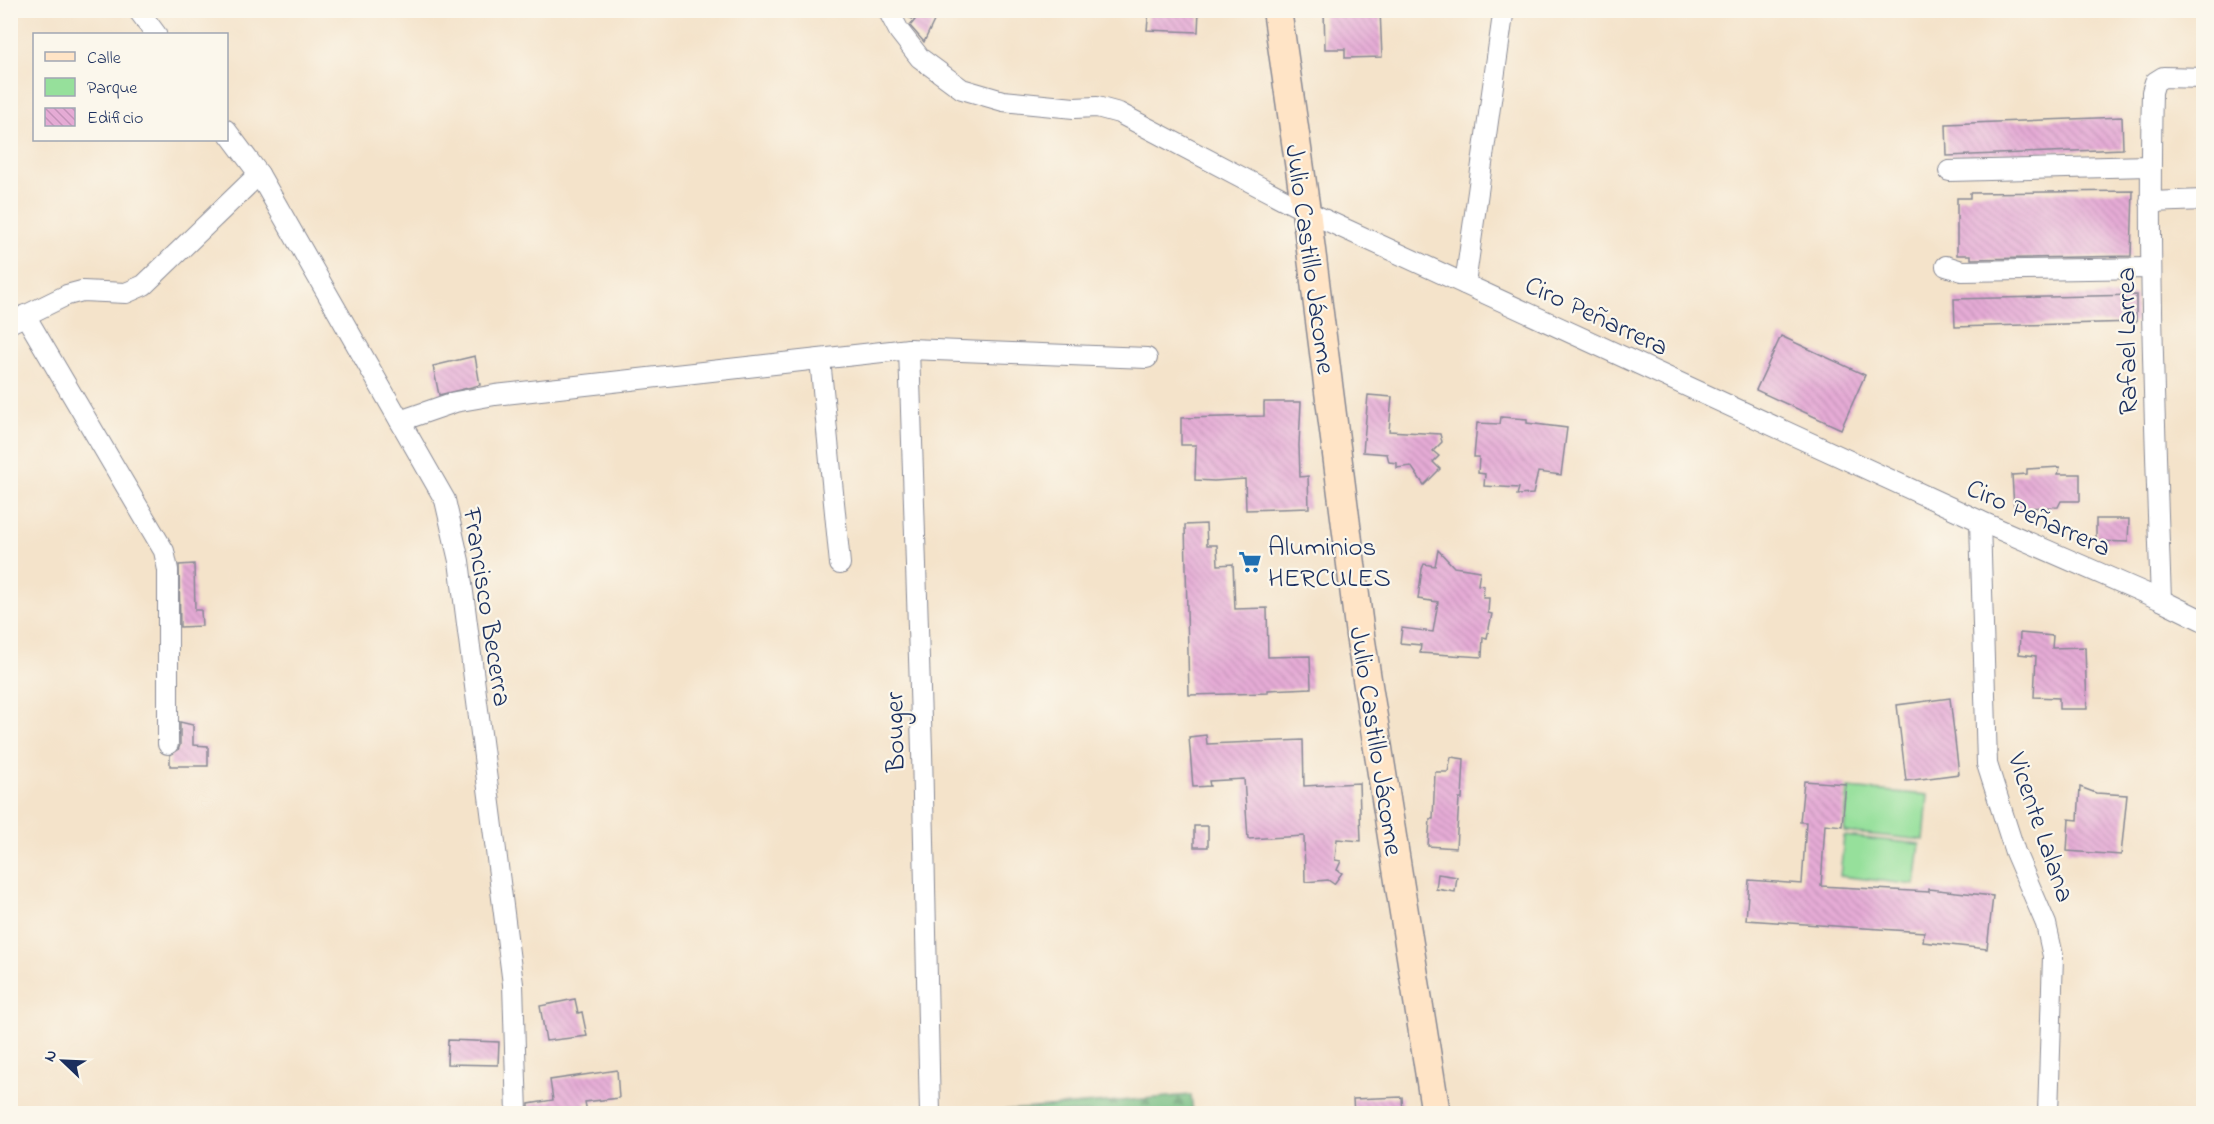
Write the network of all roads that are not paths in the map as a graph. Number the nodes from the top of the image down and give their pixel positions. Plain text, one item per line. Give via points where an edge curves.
1 (138, 10) edge
2 (888, 10) edge
3 (1277, 10) edge
4 (1503, 15) dead end
5 (155, 33) edge
6 (2204, 78) edge
7 (228, 133) edge
8 (2150, 166) junction
9 (1949, 171) dead end
10 (259, 174) junction
11 (2204, 200) edge
12 (2150, 202) junction
13 (1306, 211) junction
14 (1946, 266) dead end
15 (2151, 268) junction
16 (1465, 284) junction
17 (18, 319) edge
18 (909, 349) junction
19 (1147, 358) dead end
20 (820, 359) junction
21 (400, 421) junction
22 (1980, 521) junction
23 (840, 564) dead end
24 (2161, 600) junction
25 (2204, 621) edge
26 (168, 744) dead end
27 (517, 1113) edge
28 (930, 1113) edge
29 (1436, 1113) edge
30 (2048, 1113) edge

1 - 5 street
2 - 13 street, Ciro Peñarrera via 920,58 962,89 1003,101 1097,107 1119,113
3 - 13 main road, Julio Castillo Jácome
4 - 16 street
6 - 8 street, Rafael Larrea via 2163,77 2155,82
7 - 10 street, Francisco Becerra
8 - 9 street
8 - 12 street, Rafael Larrea
10 - 17 street via 144,285 126,293 82,291 67,295
10 - 21 street, Francisco Becerra
11 - 12 street
12 - 15 street, Rafael Larrea
13 - 16 street, Ciro Peñarrera
13 - 29 main road, Julio Castillo Jácome via 1360,635
14 - 15 street via 1962,271
15 - 24 street, Rafael Larrea
16 - 22 street, Ciro Peñarrera
17 - 26 street via 164,551 168,570
18 - 19 street
18 - 20 street
18 - 28 street, Bouger
20 - 21 street via 495,395 455,402
20 - 23 street
21 - 27 street, Francisco Becerra via 445,500 459,561 513,984
22 - 24 street, Ciro Peñarrera
22 - 30 street, Vicente Lalana via 1988,764 2015,852 2046,924 2053,956
24 - 25 street, Ciro Peñarrera

